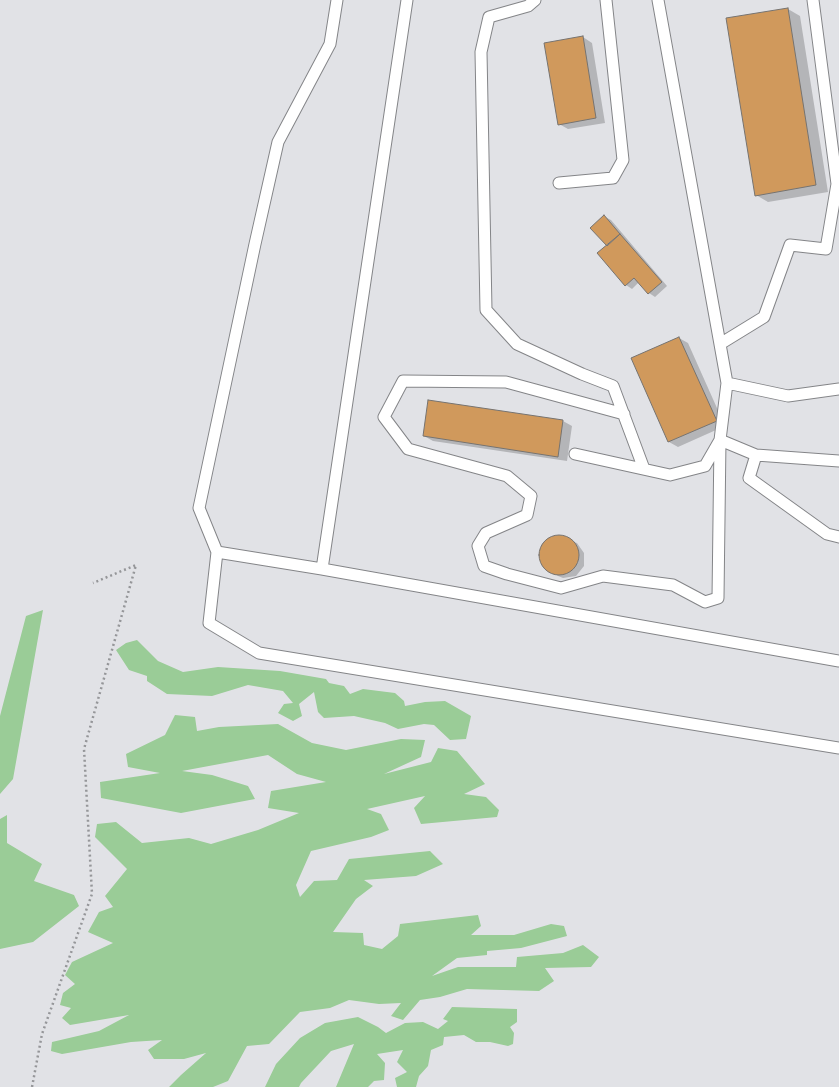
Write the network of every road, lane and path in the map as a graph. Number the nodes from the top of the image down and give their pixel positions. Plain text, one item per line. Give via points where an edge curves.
1 (337, 0) edge
2 (407, 0) edge
3 (535, 0) edge
4 (606, 0) edge
5 (658, 0) edge
6 (813, 0) edge
7 (560, 183) dead end
8 (720, 344) junction
9 (727, 383) junction
10 (839, 389) edge
11 (624, 414) junction
12 (720, 440) junction
13 (575, 454) dead end
14 (756, 455) junction
15 (839, 461) edge
16 (644, 469) junction
17 (839, 537) edge
18 (216, 552) junction
19 (322, 569) junction
20 (93, 583) dead end
21 (839, 661) edge
22 (839, 748) edge
23 (32, 1087) edge

1 - 18 lane via 330,44 278,142 255,244 198,508
2 - 19 lane
3 - 11 lane via 528,6 490,17 481,52 486,310 517,344 613,386
4 - 7 lane via 623,160 613,178
5 - 8 lane
6 - 8 lane via 837,184 826,249 790,245 764,317
8 - 9 lane
9 - 10 lane via 788,396
9 - 12 lane
11 - 12 lane via 506,382 403,381 384,417 408,449 507,476 531,496 527,515 486,533 478,546 484,566 561,588 603,576 673,585 705,602 718,598
11 - 16 lane
12 - 14 lane
12 - 16 lane via 705,466 670,475
13 - 16 lane
14 - 15 lane
14 - 17 lane via 749,478 827,534
18 - 19 lane
18 - 22 lane via 209,623 259,653
19 - 21 lane
20 - 23 path via 136,566 84,749 92,894 42,1034

